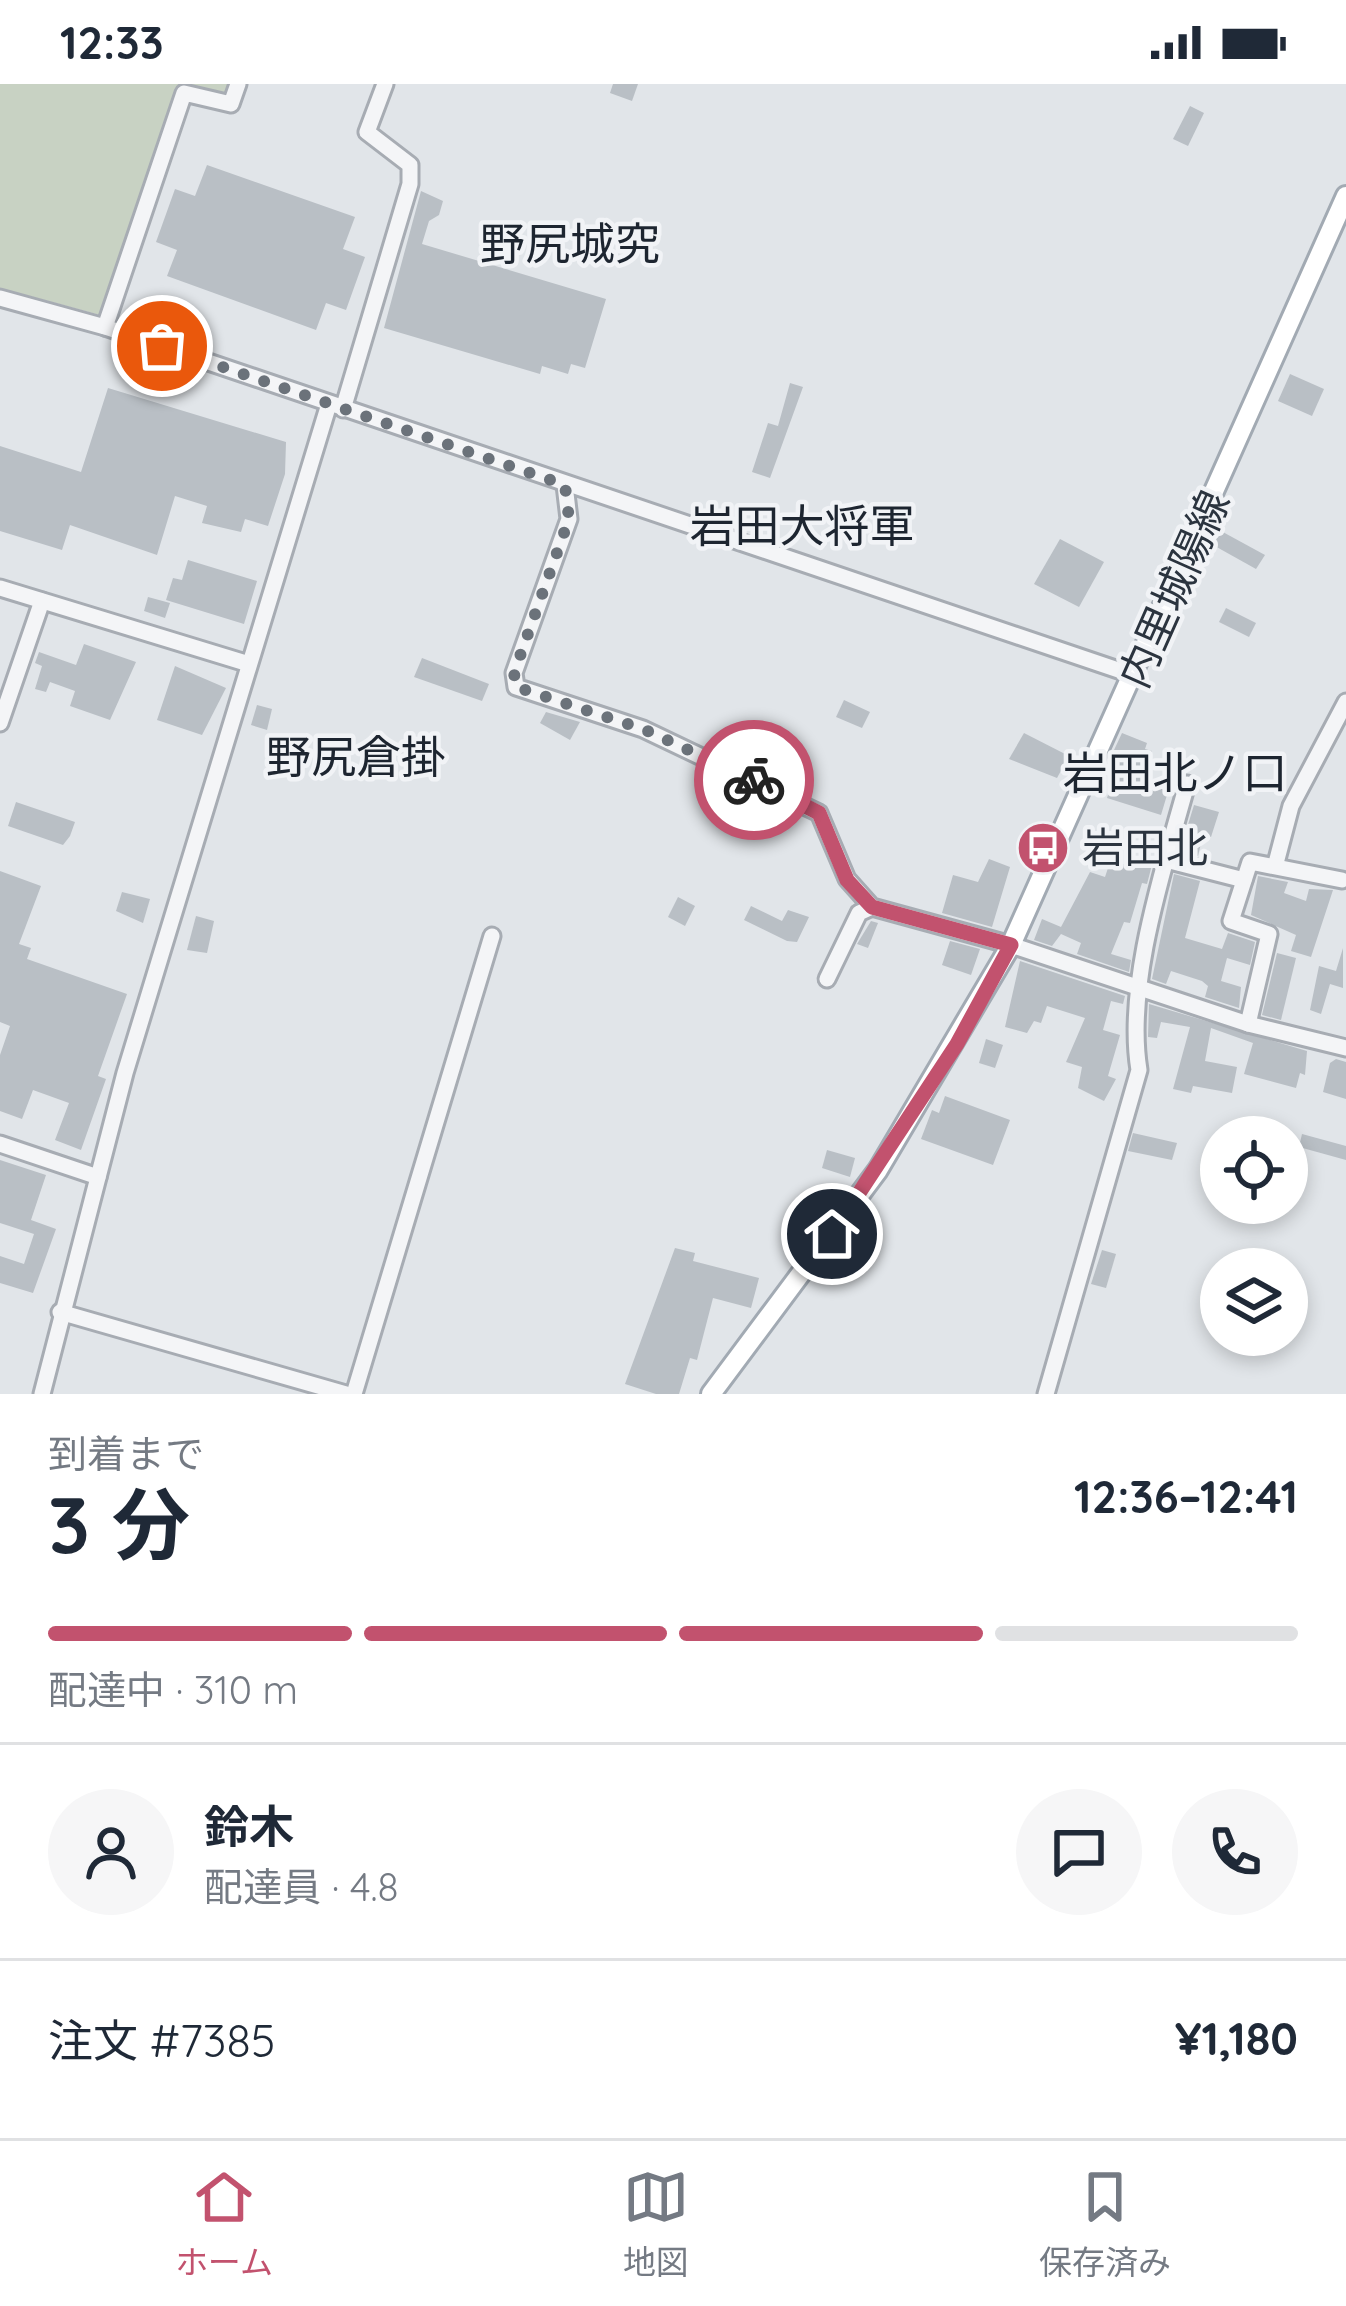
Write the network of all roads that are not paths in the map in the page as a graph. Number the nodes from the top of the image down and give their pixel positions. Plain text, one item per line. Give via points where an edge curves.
1 (238, 84) edge
2 (385, 84) edge
3 (1346, 196) edge
4 (0, 298) edge
5 (105, 327) junction
6 (336, 407) junction
7 (565, 485) junction
8 (0, 588) edge
9 (42, 601) junction
10 (250, 664) junction
11 (1136, 676) junction
12 (1346, 702) edge
13 (0, 723) edge
14 (1187, 784) dead end
15 (1166, 860) junction
16 (1276, 863) junction
17 (1244, 880) junction
18 (1342, 880) dead end
19 (872, 907) junction
20 (491, 936) dead end
21 (1011, 945) junction
22 (827, 979) dead end
23 (1138, 991) junction
24 (1248, 1024) junction
25 (1346, 1048) edge
26 (0, 1144) edge
27 (98, 1177) junction
28 (60, 1312) junction
29 (41, 1394) edge
30 (350, 1394) edge
31 (711, 1394) edge
32 (1046, 1394) edge

1 - 5 street via 231,104 184,93
2 - 6 street via 367,132 410,165 410,184
3 - 11 main road, 内里城陽線
4 - 5 street
5 - 6 street
6 - 7 street
6 - 10 street
7 - 11 street
7 - 19 street via 569,519 514,673 516,687 643,729 819,813 847,880
8 - 9 street
9 - 10 street
9 - 13 street
10 - 27 street
11 - 21 main road, 内里城陽線
12 - 16 street via 1292,806
14 - 15 street
15 - 17 street
15 - 23 street
16 - 17 street via 1254,859
16 - 18 street
17 - 24 street via 1231,920 1269,934
19 - 21 street
19 - 22 street via 859,913
20 - 30 street
21 - 23 street
21 - 31 main road, 内里城陽線 via 878,1170
23 - 24 street
23 - 32 street via 1139,1070
24 - 25 street
26 - 27 street
27 - 28 street
28 - 29 street
28 - 30 street

